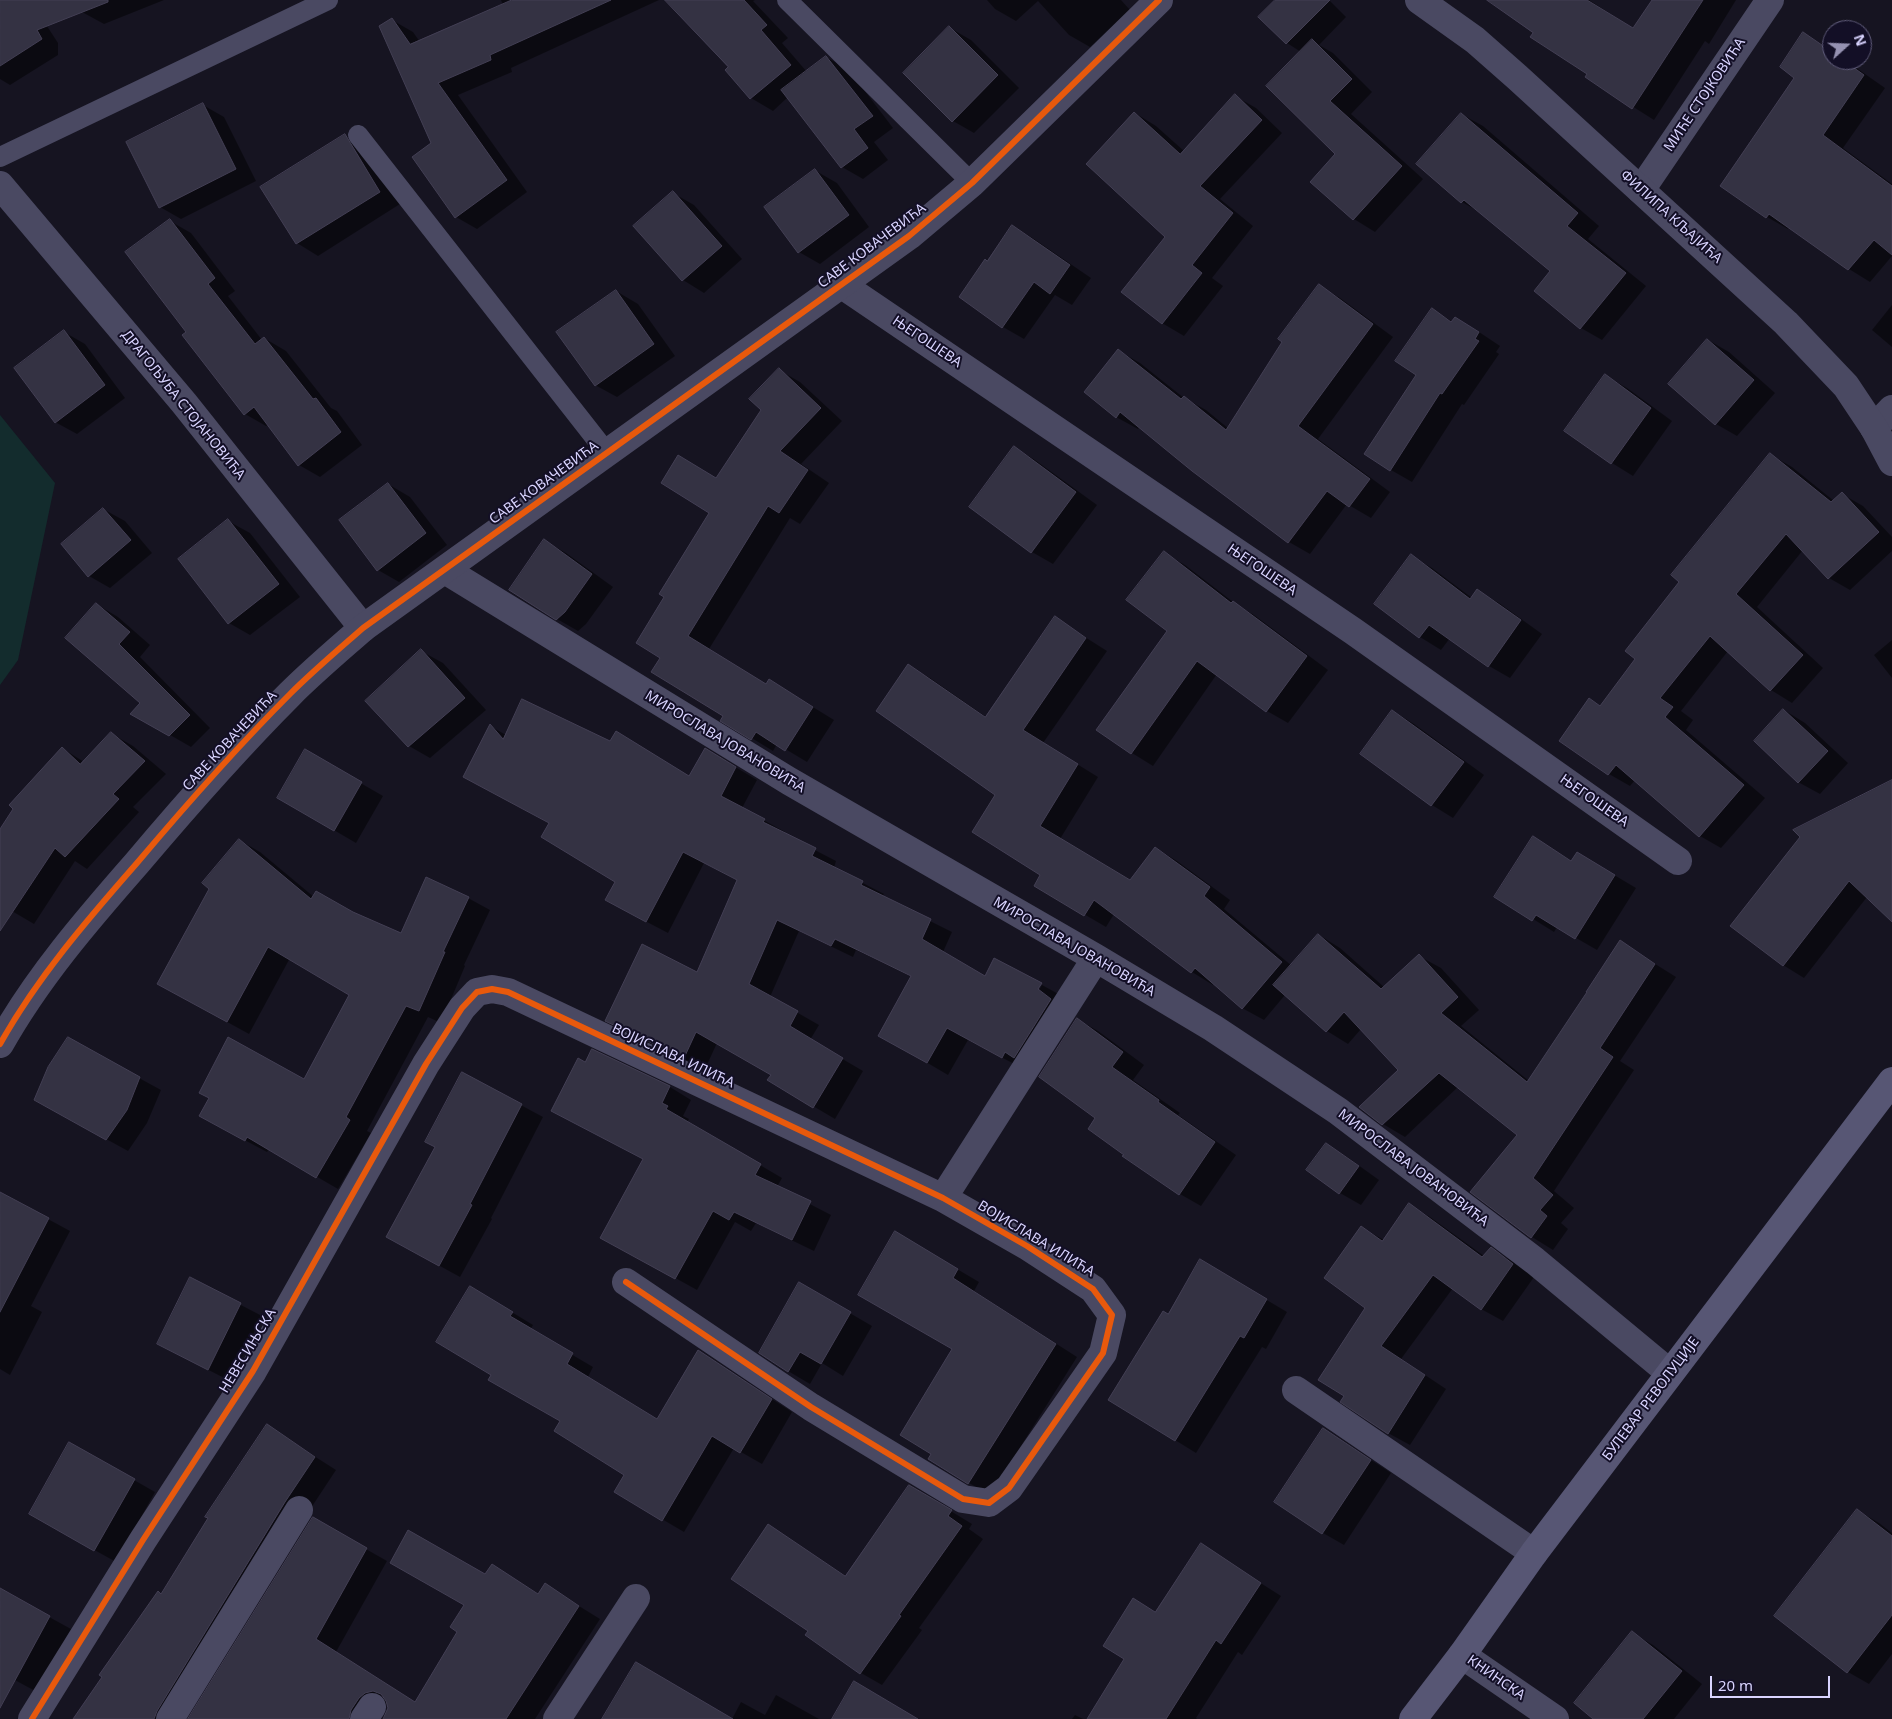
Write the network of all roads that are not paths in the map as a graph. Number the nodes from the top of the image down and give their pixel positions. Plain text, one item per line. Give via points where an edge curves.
1 (328, 0) edge
2 (786, 0) edge
3 (1159, 0) edge
4 (1419, 0) edge
5 (1770, 0) edge
6 (358, 136) dead end
7 (0, 157) edge
8 (972, 183) junction
9 (0, 185) edge
10 (1641, 190) junction
11 (842, 285) junction
12 (1883, 418) edge
13 (607, 453) junction
14 (1892, 462) edge
15 (445, 570) junction
16 (362, 628) junction
17 (1678, 860) dead end
18 (1096, 958) junction
19 (478, 992) joint
20 (0, 1044) edge
21 (1892, 1081) edge
22 (942, 1198) junction
23 (626, 1282) dead end
24 (1670, 1373) junction
25 (1296, 1390) dead end
26 (299, 1510) dead end
27 (1534, 1553) junction
28 (636, 1598) dead end
29 (1462, 1655) junction
30 (32, 1719) edge
31 (170, 1719) edge
32 (557, 1719) edge
33 (1413, 1719) edge
34 (1555, 1719) edge

1 - 7 lane
2 - 8 lane
3 - 8 street, САВЕ КОВАЧЕВИЋА
4 - 10 street, ФИЛИПА КЉАЈИЋА via 1475,40
5 - 10 street, МИЋЕ СТОЈКОВИЋА
6 - 13 lane, САВЕ КОВАЧЕВИЋА
8 - 11 street, САВЕ КОВАЧЕВИЋА via 909,236
9 - 16 street, ДРАГОЉУБА СТОЈАНОВИЋА via 184,403
10 - 12 street, ФИЛИПА КЉАЈИЋА via 1786,323 1846,386
11 - 13 street, САВЕ КОВАЧЕВИЋА
11 - 17 street, ЊЕГОШЕВА via 1352,632
12 - 14 street, ФИЛИПА КЉАЈИЋА
13 - 15 street, САВЕ КОВАЧЕВИЋА
15 - 16 street, САВЕ КОВАЧЕВИЋА
15 - 18 street, МИРОСЛАВА ЈОВАНОВИЋА via 788,781
16 - 20 street, САВЕ КОВАЧЕВИЋА via 290,694 156,840 83,925 18,1012
18 - 22 street
18 - 24 street, МИРОСЛАВА ЈОВАНОВИЋА via 1214,1028 1338,1111 1535,1261
19 - 22 street, ВОЈИСЛАВА ИЛИЋА via 492,989 508,992
19 - 30 street, НЕВЕСИЊСКА via 462,1008 426,1064 254,1371 143,1540
21 - 24 main road, БУЛЕВАР РЕВОЛУЦИЈЕ
22 - 23 street, ВОЈИСЛАВА ИЛИЋА via 1027,1246 1093,1289 1112,1315 1103,1352 1009,1488 988,1503 963,1499 870,1443
24 - 27 main road, БУЛЕВАР РЕВОЛУЦИЈЕ
25 - 27 street
26 - 31 street
27 - 29 main road, БУЛЕВАР РЕВОЛУЦИЈЕ
28 - 32 street
29 - 33 main road, БУЛЕВАР РЕВОЛУЦИЈЕ
29 - 34 street, КНИНСКА

